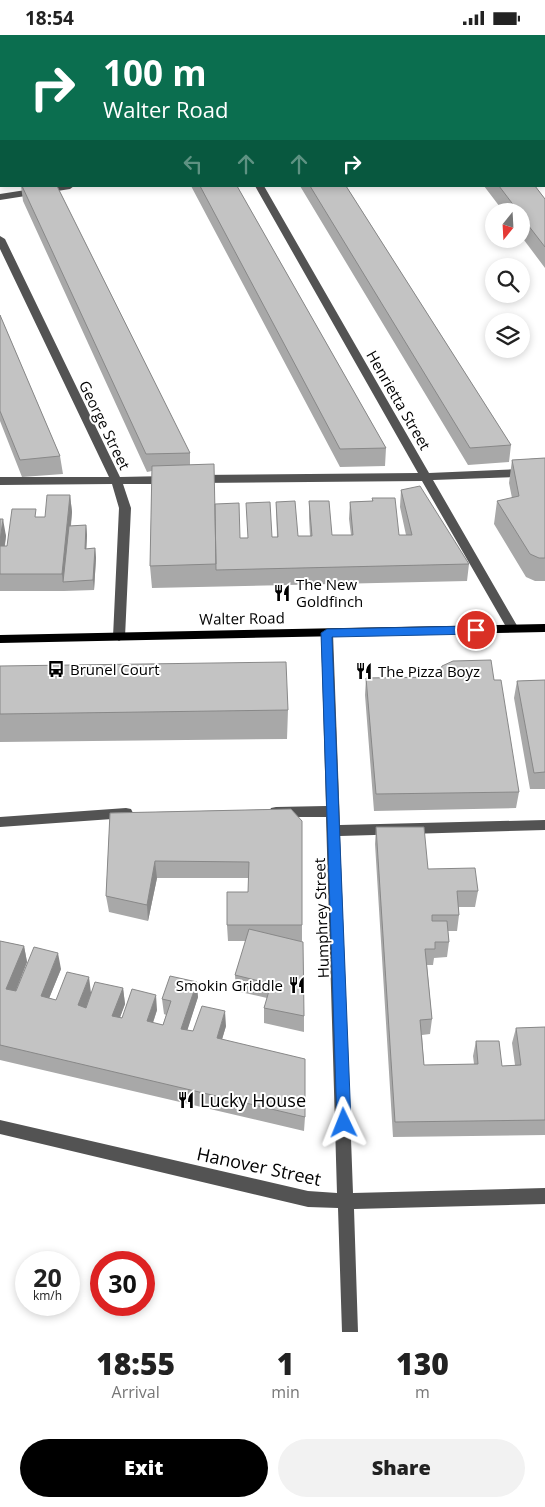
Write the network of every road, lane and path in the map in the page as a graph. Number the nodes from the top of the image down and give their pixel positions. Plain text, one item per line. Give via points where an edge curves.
1 (64, 187) edge
2 (259, 187) edge
3 (0, 197) edge
4 (0, 239) edge
5 (545, 472) edge
6 (426, 477) junction
7 (116, 480) junction
8 (0, 481) edge
9 (545, 628) edge
10 (513, 629) junction
11 (327, 633) junction
12 (119, 637) junction
13 (0, 639) edge
14 (334, 811) junction
15 (266, 812) edge
16 (139, 813) edge
17 (0, 821) edge
18 (545, 825) edge
19 (334, 831) junction
20 (0, 1127) edge
21 (545, 1196) edge
22 (346, 1201) junction
23 (350, 1332) edge

1 - 3 street
2 - 6 street, Henrietta Street
4 - 7 street, George Street
5 - 6 street
6 - 7 street
6 - 10 street, Henrietta Street
7 - 8 street
7 - 12 street, George Street via 125,507
9 - 10 main road, Walter Road
10 - 11 main road, Walter Road
11 - 12 main road, Walter Road
11 - 14 street, Humphrey Street
12 - 13 main road, Walter Road
14 - 15 street
14 - 19 street, Humphrey Street
16 - 17 street
18 - 19 street
19 - 22 street, Humphrey Street
20 - 22 street, Hanover Street via 308,1199
21 - 22 street, Hanover Street
22 - 23 street, Humphrey Street

